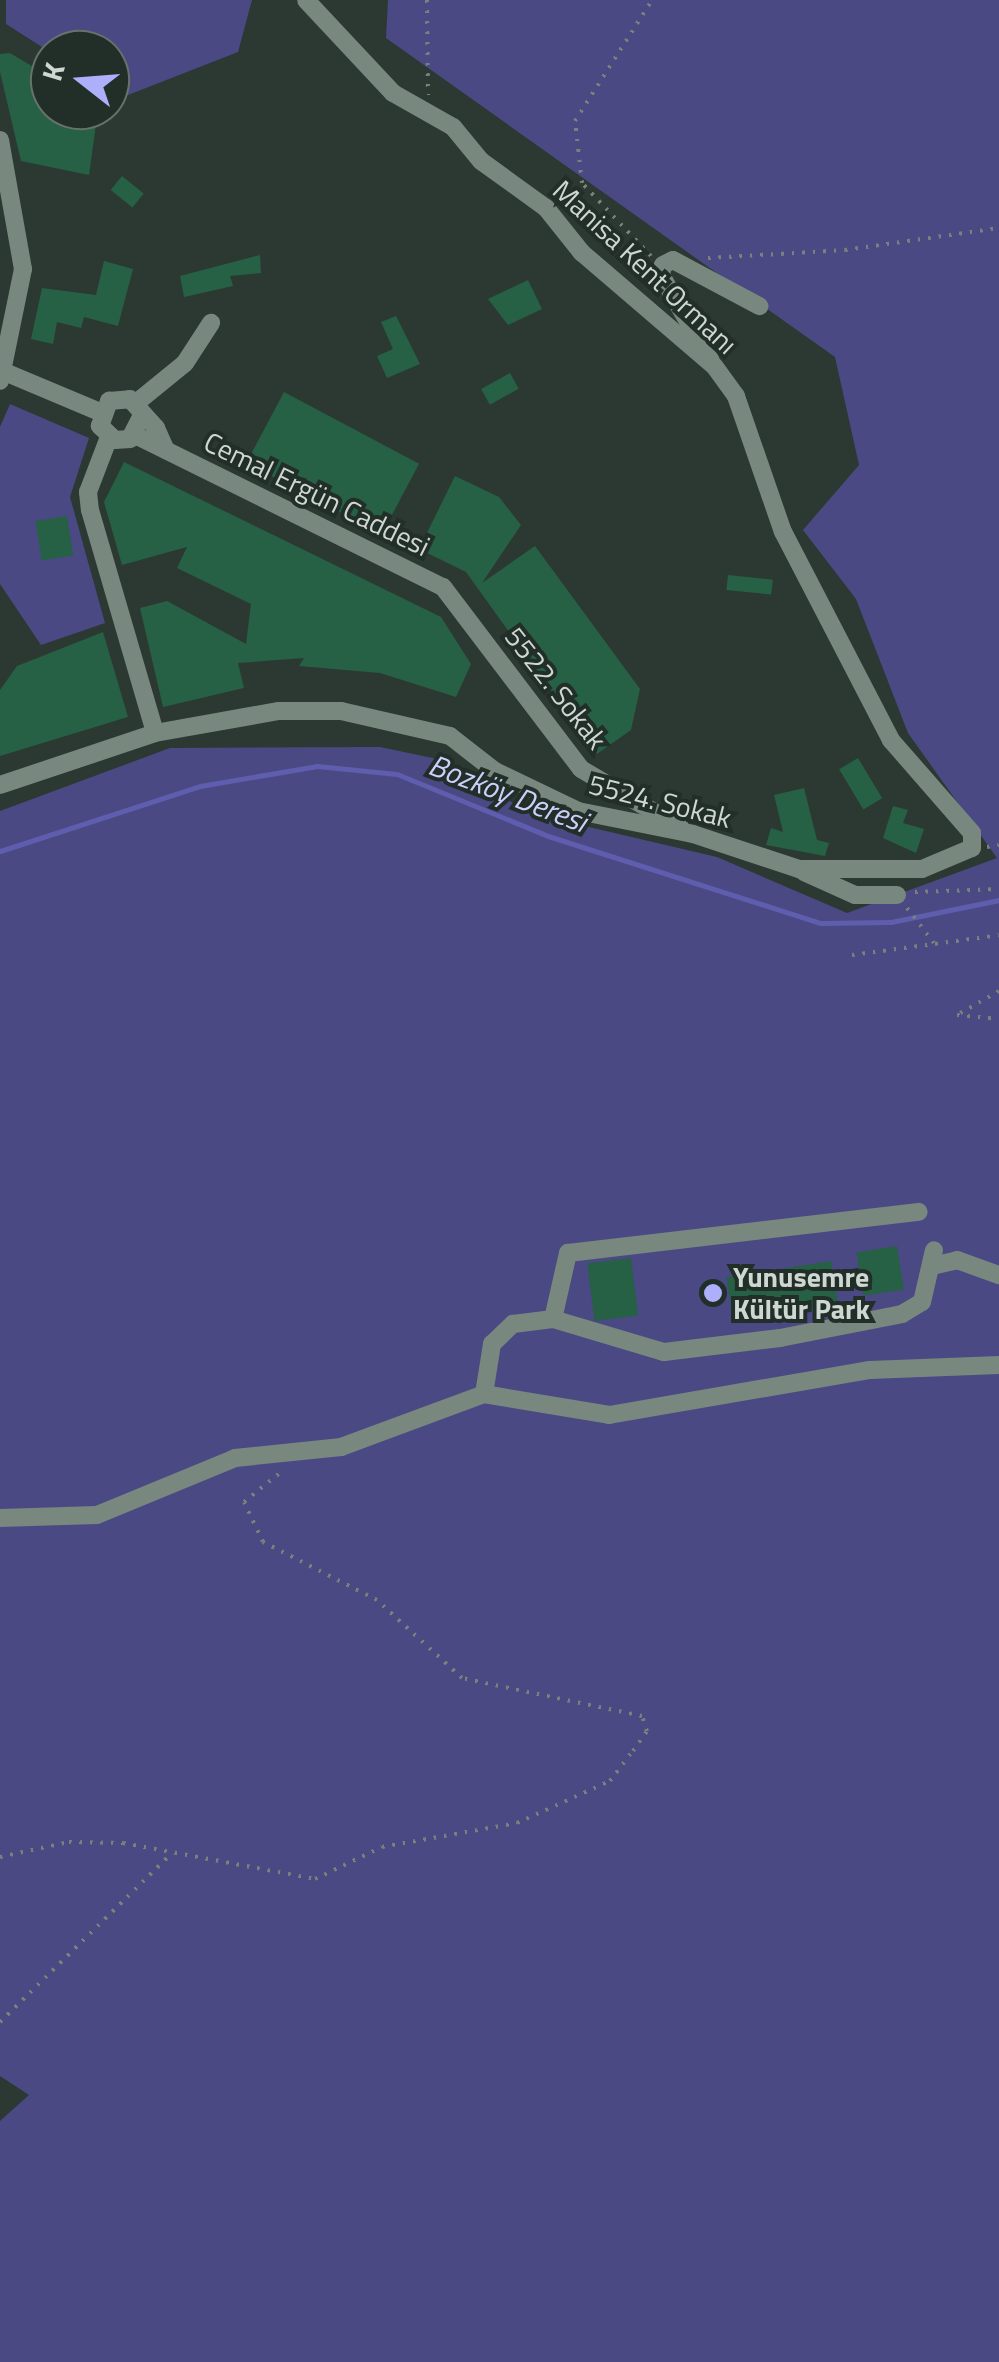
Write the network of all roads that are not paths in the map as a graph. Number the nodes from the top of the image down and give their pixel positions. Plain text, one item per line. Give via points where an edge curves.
1 (306, 0) edge
2 (0, 140) edge
3 (8, 206) edge
4 (760, 306) dead end
5 (211, 323) dead end
6 (714, 366) junction
7 (1, 374) edge
8 (139, 409) junction
9 (100, 412) junction
10 (136, 435) junction
11 (109, 437) junction
12 (166, 450) junction
13 (443, 588) joint
14 (156, 734) junction
15 (0, 785) edge
16 (693, 834) junction
17 (972, 848) joint
18 (799, 868) junction
19 (900, 899) road end
20 (919, 1212) dead end
21 (999, 1275) edge
22 (553, 1319) junction
23 (999, 1365) edge
24 (484, 1394) junction
25 (0, 1518) edge

1 - 6 street, Manisa Kent Ormanı via 393,92 546,208 582,252
2 - 3 street
3 - 7 street via 23,269
4 - 6 street via 668,262 661,276
5 - 8 street via 185,363
6 - 17 street, Manisa Kent Ormanı via 736,396 783,532 890,740 972,833
7 - 9 street
8 - 9 street via 116,398
8 - 10 street
8 - 12 street, Cemal Ergün Caddesi
9 - 11 street
10 - 11 street
10 - 12 street, Cemal Ergün Caddesi
11 - 14 street via 88,492 90,510
12 - 13 street, Cemal Ergün Caddesi
13 - 16 street, 5522. Sokak via 582,769
14 - 15 street, 5524. Sokak
14 - 16 street, 5524. Sokak via 279,710 400,721 450,736 495,771 578,812
16 - 18 street, 5524. Sokak
17 - 18 street, 5524. Sokak via 922,869
18 - 19 street via 854,896
20 - 22 street via 568,1253
21 - 22 street via 933,1258 922,1302 902,1314 664,1352
22 - 24 street via 513,1324 492,1344
23 - 24 street via 870,1370 609,1415
24 - 25 street via 341,1447 235,1458 97,1515

